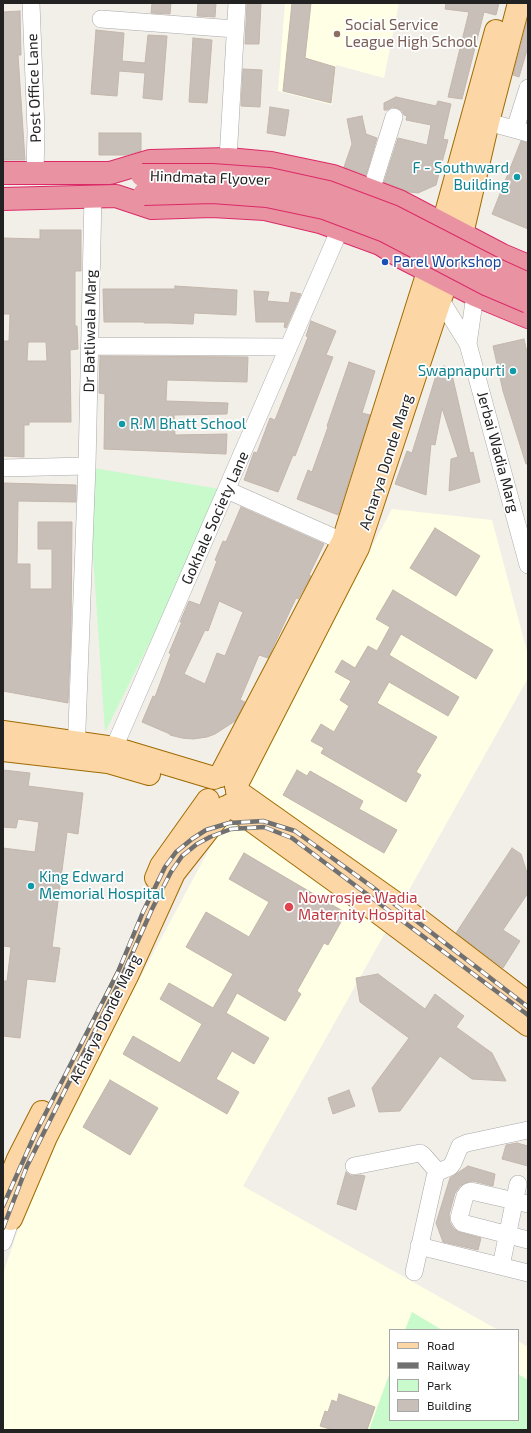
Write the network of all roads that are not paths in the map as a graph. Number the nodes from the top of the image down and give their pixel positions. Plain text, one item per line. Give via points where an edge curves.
1 (31, 3) edge
2 (237, 3) edge
3 (503, 3) edge
4 (519, 3) edge
5 (101, 19) dead end
6 (235, 29) junction
7 (528, 91) edge
8 (394, 117) dead end
9 (480, 120) junction
10 (522, 131) edge
11 (228, 159) junction
12 (35, 172) junction
13 (3, 173) edge
14 (110, 173) junction
15 (143, 185) junction
16 (371, 191) junction
17 (93, 196) junction
18 (116, 196) junction
19 (3, 199) edge
20 (423, 213) junction
21 (453, 229) junction
22 (340, 230) junction
23 (499, 253) junction
24 (401, 257) junction
25 (528, 266) edge
26 (438, 283) junction
27 (528, 284) edge
28 (476, 295) junction
29 (528, 302) edge
30 (528, 317) edge
31 (468, 344) junction
32 (89, 346) junction
33 (288, 347) junction
34 (87, 466) junction
35 (3, 468) edge
36 (227, 490) junction
37 (351, 544) junction
38 (528, 565) edge
39 (3, 739) edge
40 (76, 750) junction
41 (111, 755) junction
42 (222, 792) junction
43 (447, 953) junction
44 (528, 1003) edge
45 (528, 1025) edge
46 (528, 1130) edge
47 (354, 1166) dead end
48 (438, 1172) junction
49 (518, 1184) dead end
50 (521, 1203) edge
51 (8, 1206) edge
52 (508, 1236) junction
53 (528, 1240) edge
54 (3, 1242) edge
55 (419, 1246) junction
56 (501, 1266) junction
57 (414, 1272) dead end
58 (528, 1273) edge

1 - 12 street, Post Office Lane
2 - 6 street
3 - 9 main road, Acharya Donde Marg
4 - 9 main road, Acharya Donde Marg
5 - 6 street
6 - 11 street
7 - 10 street
8 - 16 street
9 - 10 street
9 - 21 main road, Acharya Donde Marg
11 - 14 highway via 150,161
11 - 16 highway via 272,163 333,176
12 - 13 highway
12 - 14 highway
14 - 15 highway, Hindmata Flyover
15 - 18 highway, Hindmata Flyover
15 - 27 highway, Hindmata Flyover, bridge via 212,175 269,179 328,192 392,216
15 - 29 highway, Hindmata Flyover, bridge via 267,196 324,208 386,231
16 - 20 highway
17 - 18 highway
17 - 19 highway
17 - 32 street, Dr Batliwala Marg
18 - 22 highway via 152,208 212,206 265,210 320,222
20 - 21 highway
20 - 24 highway
21 - 23 highway
21 - 26 main road, Acharya Donde Marg
22 - 24 highway via 380,244
22 - 33 street, Gokhale Society Lane
23 - 25 highway
23 - 28 street
24 - 26 highway
26 - 28 highway
26 - 31 street, Jerbai Wadia Marg
26 - 37 main road, Acharya Donde Marg
26 - 37 main road, Acharya Donde Marg
28 - 30 highway
28 - 31 street
31 - 38 street, Jerbai Wadia Marg
32 - 33 street
32 - 34 street, Dr Batliwala Marg
33 - 36 street, Gokhale Society Lane
34 - 35 street
34 - 40 street, Dr Batliwala Marg
36 - 37 street
36 - 41 street, Gokhale Society Lane
37 - 42 main road, Acharya Donde Marg
39 - 40 main road
40 - 41 main road
41 - 42 main road
42 - 43 main road via 418,919
42 - 51 main road, Acharya Donde Marg via 168,869 128,974 107,1001 46,1137
43 - 44 main road
43 - 45 main road
46 - 48 street via 460,1146 450,1168
47 - 48 street via 420,1153
48 - 55 street via 434,1177
49 - 50 street
50 - 52 street
50 - 52 street via 471,1191 465,1196 459,1218 462,1223
51 - 54 street, Acharya Donde Marg
52 - 53 street
52 - 56 street
55 - 56 street
55 - 57 street
56 - 58 street

